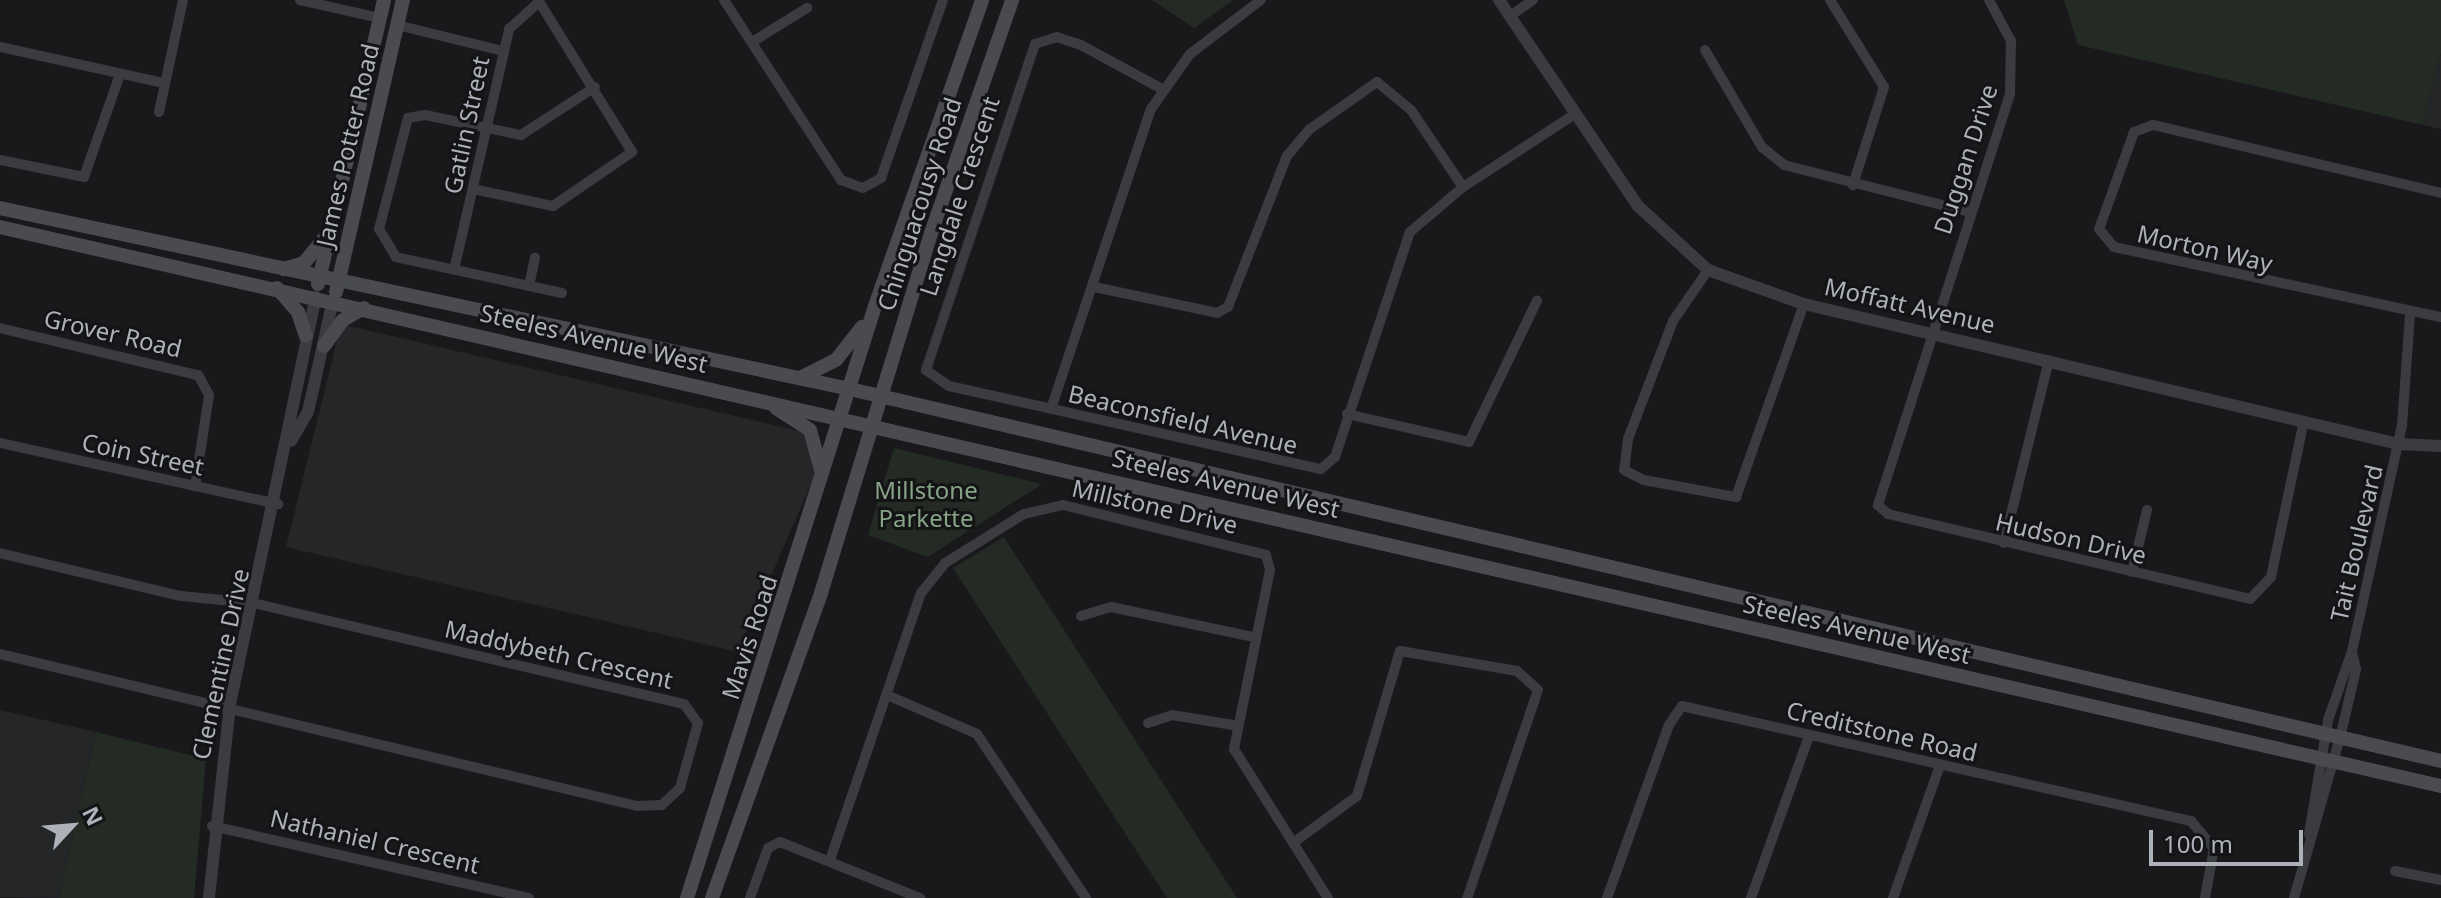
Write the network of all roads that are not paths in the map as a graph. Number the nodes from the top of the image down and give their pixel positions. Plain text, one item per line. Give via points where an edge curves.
1 (183, 0) edge
2 (300, 0) edge
3 (384, 0) edge
4 (403, 0) edge
5 (724, 0) edge
6 (943, 0) edge
7 (982, 0) edge
8 (1012, 0) edge
9 (1261, 0) edge
10 (1499, 0) edge
11 (1533, 0) edge
12 (1830, 0) edge
13 (1989, 0) edge
14 (539, 1) edge
15 (807, 8) dead end
16 (1510, 16) junction
17 (379, 18) junction
18 (397, 25) junction
19 (752, 42) junction
20 (0, 47) edge
21 (1705, 50) dead end
22 (503, 51) junction
23 (120, 74) junction
24 (164, 83) junction
25 (595, 87) junction
26 (1162, 89) junction
27 (159, 112) dead end
28 (1575, 114) junction
29 (486, 129) junction
30 (0, 160) edge
31 (1853, 185) junction
32 (1463, 187) junction
33 (473, 189) junction
34 (2441, 193) edge
35 (0, 208) edge
36 (1970, 212) junction
37 (0, 227) edge
38 (330, 230) junction
39 (348, 241) junction
40 (535, 258) dead end
41 (275, 269) junction
42 (454, 270) junction
43 (1708, 270) junction
44 (319, 278) junction
45 (339, 283) junction
46 (529, 286) junction
47 (1094, 287) junction
48 (277, 288) junction
49 (385, 293) junction
50 (562, 293) dead end
51 (316, 297) junction
52 (333, 300) junction
53 (1537, 301) dead end
54 (1804, 304) junction
55 (875, 306) junction
56 (364, 308) junction
57 (2410, 314) junction
58 (2441, 317) edge
59 (0, 328) edge
60 (1930, 332) junction
61 (306, 336) junction
62 (324, 346) junction
63 (2049, 360) junction
64 (800, 378) junction
65 (850, 389) junction
66 (880, 397) junction
67 (758, 398) junction
68 (1051, 409) junction
69 (1347, 414) junction
70 (841, 417) junction
71 (2304, 421) junction
72 (872, 424) junction
73 (291, 441) junction
74 (0, 443) edge
75 (2398, 444) junction
76 (2441, 446) edge
77 (821, 483) junction
78 (195, 486) junction
79 (278, 504) junction
80 (2147, 510) dead end
81 (2004, 543) junction
82 (0, 553) edge
83 (2132, 572) junction
84 (253, 603) junction
85 (1081, 616) dead end
86 (1253, 637) junction
87 (2352, 651) junction
88 (0, 654) edge
89 (887, 695) junction
90 (230, 704) junction
91 (1148, 723) dead end
92 (1233, 725) junction
93 (1809, 736) junction
94 (2334, 739) junction
95 (2327, 760) junction
96 (2441, 761) edge
97 (1940, 765) junction
98 (2441, 786) edge
99 (212, 826) junction
100 (1293, 843) junction
101 (830, 860) junction
102 (2395, 871) dead end
103 (2441, 880) edge
104 (209, 898) edge
105 (529, 898) edge
106 (688, 898) edge
107 (712, 898) edge
108 (750, 898) edge
109 (920, 898) edge
110 (1086, 898) edge
111 (1328, 898) edge
112 (1467, 898) edge
113 (1607, 898) edge
114 (1751, 898) edge
115 (1893, 898) edge
116 (2205, 898) edge
117 (2294, 898) edge

1 - 24 street
2 - 17 street
3 - 17 main road, James Potter Road
4 - 18 main road, James Potter Road
5 - 19 street
6 - 19 street via 881,178 863,188 841,180
7 - 55 main road, Chinguacousy Road
8 - 66 main road, Chinguacousy Road
9 - 26 street, Beaconsfield Avenue via 1190,54
10 - 16 street, Moffatt Avenue
11 - 16 street
12 - 31 street via 1884,87
13 - 36 street, Duggan Drive via 2011,41 2010,94
14 - 22 street, Gatlin Street via 512,22
14 - 25 street
15 - 19 street
16 - 28 street, Moffatt Avenue
17 - 38 main road, James Potter Road
18 - 22 street
18 - 39 main road, James Potter Road
20 - 23 street
21 - 31 street via 1762,147 1784,165
22 - 29 street, Gatlin Street
23 - 24 street
23 - 30 street via 84,177
24 - 27 street
25 - 29 street via 521,135
25 - 33 street via 631,143 626,163 553,206
26 - 47 street, Beaconsfield Avenue
26 - 68 street, Langdale Crescent via 1126,65 1057,37 1035,44 1027,57 926,370 949,386
28 - 32 street, Beaconsfield Avenue
28 - 43 street, Moffatt Avenue via 1638,206
29 - 33 street, Gatlin Street
29 - 42 street via 415,114 402,126 381,239 396,257
31 - 36 street
32 - 47 street via 1411,110 1377,82 1310,129 1287,156 1228,307 1217,313
32 - 69 street, Beaconsfield Avenue via 1410,232
33 - 42 street, Gatlin Street
34 - 57 street, Morton Way via 2153,125 2134,132 2100,216 2099,229 2114,247
35 - 41 main road, Steeles Avenue West
36 - 60 street, Duggan Drive
37 - 48 main road, Steeles Avenue West
38 - 41 main road via 304,263
38 - 44 main road, James Potter Road
39 - 45 main road, James Potter Road
39 - 49 main road via 355,275
40 - 46 street
41 - 44 main road, Steeles Avenue West
42 - 46 street
43 - 54 street, Moffatt Avenue
43 - 54 street via 1673,321 1628,439 1624,470 1644,480 1736,497
44 - 45 main road, Steeles Avenue West
44 - 51 main road, James Potter Road
45 - 49 main road, Steeles Avenue West
45 - 52 main road, James Potter Road
46 - 50 street
47 - 68 street, Beaconsfield Avenue
48 - 51 main road, Steeles Avenue West
48 - 61 main road via 298,312
49 - 64 main road, Steeles Avenue West
51 - 52 main road, Steeles Avenue West
51 - 61 street, Clementine Drive
52 - 56 main road, Steeles Avenue West
52 - 62 street, Clementine Drive
53 - 69 street via 1469,442
54 - 60 street, Moffatt Avenue
55 - 64 main road via 851,347
55 - 65 main road, Chinguacousy Road
56 - 62 main road via 343,320
56 - 67 main road, Steeles Avenue West
57 - 58 street, Morton Way
57 - 75 street, Tait Boulevard
59 - 78 street, Grover Road via 198,375 209,395
60 - 63 street, Moffatt Avenue
60 - 81 street, Hudson Drive via 1878,505 1888,514
61 - 73 street, Clementine Drive via 289,413
62 - 73 street, Clementine Drive via 308,412
63 - 71 street, Moffatt Avenue
63 - 81 street
64 - 65 main road, Steeles Avenue West
65 - 66 main road, Steeles Avenue West
65 - 70 main road, Mavis Road
66 - 72 main road, Chinguacousy Road
66 - 94 main road, Steeles Avenue West
67 - 70 main road, Steeles Avenue West
67 - 77 main road via 810,430 822,454
68 - 69 street, Beaconsfield Avenue via 1321,469 1335,457
70 - 72 main road, Steeles Avenue West
70 - 77 main road, Mavis Road
71 - 75 street, Moffatt Avenue
71 - 83 street, Hudson Drive via 2271,577 2261,592 2250,599
72 - 95 main road, Steeles Avenue West
72 - 107 main road via 821,593
73 - 79 street, Clementine Drive
74 - 78 street, Coin Street
75 - 76 street, Moffatt Avenue
75 - 87 street, Tait Boulevard
77 - 106 main road, Mavis Road
78 - 79 street, Coin Street
79 - 84 street, Clementine Drive
80 - 83 street
81 - 83 street, Hudson Drive
82 - 84 street via 181,596
84 - 90 street, Clementine Drive
84 - 90 street, Maddybeth Crescent via 684,704 698,723 694,747 668,801 637,806
85 - 86 street via 1125,609
86 - 89 street, Millstone Drive via 1270,564 1260,550 1052,504 1024,514 936,573 921,593
86 - 92 street, Millstone Drive
87 - 94 street, Tait Boulevard via 2356,669
87 - 94 street, Tait Boulevard via 2328,719
88 - 90 street
89 - 101 street, Millstone Drive
89 - 110 street via 977,734
90 - 99 street, Clementine Drive
91 - 92 street via 1172,715
92 - 100 street, Millstone Drive via 1234,749
93 - 97 street, Creditstone Road
93 - 113 street, Creditstone Road via 1678,708
93 - 114 street
94 - 95 street
94 - 95 street
94 - 96 main road, Steeles Avenue West
95 - 98 main road, Steeles Avenue West
95 - 117 street
97 - 115 street
97 - 116 street, Creditstone Road via 2200,826 2214,848
99 - 104 street, Clementine Drive
99 - 105 street, Nathaniel Crescent
100 - 111 street, Millstone Drive
100 - 112 street via 1357,796 1400,651 1517,671 1538,690
101 - 108 street via 772,843
101 - 109 street
102 - 103 street

